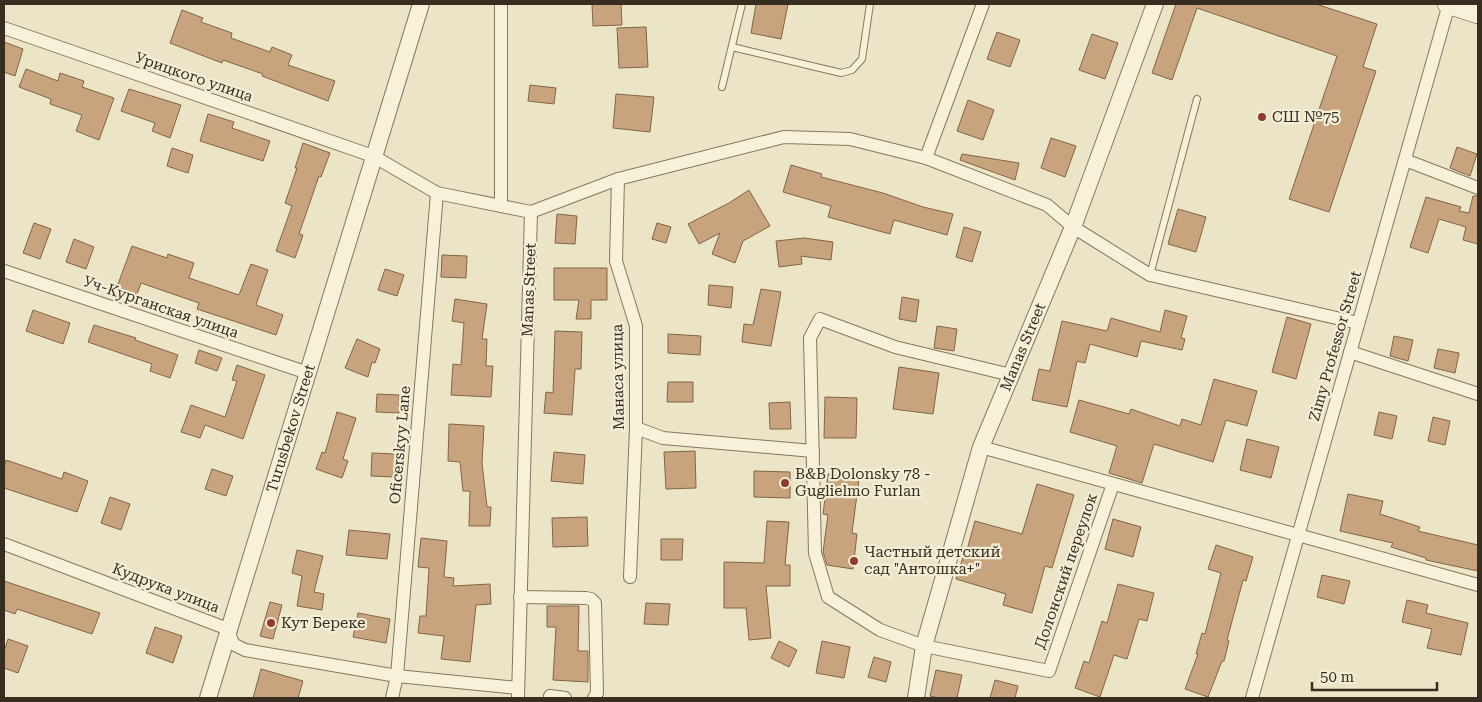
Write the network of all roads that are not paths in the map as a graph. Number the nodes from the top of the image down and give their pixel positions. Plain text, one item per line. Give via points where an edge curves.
1 (421, 4) edge
2 (501, 4) edge
3 (742, 4) edge
4 (870, 4) edge
5 (983, 4) edge
6 (1155, 4) edge
7 (1448, 4) edge
8 (1478, 14) edge
9 (4, 28) edge
10 (732, 47) junction
11 (722, 87) dead end
12 (1197, 99) dead end
13 (373, 156) junction
14 (926, 158) junction
15 (1405, 160) junction
16 (618, 179) junction
17 (1478, 188) edge
18 (437, 193) junction
19 (501, 206) junction
20 (531, 212) junction
21 (1073, 228) junction
22 (4, 271) edge
23 (1150, 275) junction
24 (1358, 323) junction
25 (1350, 352) junction
26 (308, 373) junction
27 (1011, 375) junction
28 (1478, 394) edge
29 (636, 428) junction
30 (981, 447) junction
31 (813, 451) junction
32 (1113, 484) junction
33 (1298, 535) junction
34 (4, 544) edge
35 (630, 577) dead end
36 (1478, 585) edge
37 (520, 597) junction
38 (228, 629) junction
39 (924, 646) junction
40 (397, 676) junction
41 (518, 693) edge
42 (550, 696) dead end
43 (208, 698) edge
44 (392, 698) edge
45 (566, 698) edge
46 (594, 698) edge
47 (916, 698) edge
48 (1252, 698) edge

1 - 13 street
2 - 19 street
3 - 10 lane
4 - 10 lane via 862,60 852,70 841,73
5 - 14 street
6 - 21 street, Manas Street
7 - 8 main road
7 - 15 street, Zimy Professor Street
9 - 13 street, Урицкого улица
10 - 11 lane
12 - 23 lane
13 - 18 street
13 - 26 street, Turusbekov Street
14 - 16 street via 850,139 784,137
14 - 21 street via 1047,205
15 - 17 street
15 - 24 street, Zimy Professor Street
16 - 20 street
16 - 29 street, Манаса улица via 616,261 636,326
18 - 19 street
18 - 40 street, Oficerskyy Lane
19 - 20 street
20 - 37 street, Manas Street
21 - 23 street
21 - 27 street, Manas Street
22 - 26 street, Уч-Курганская улица
23 - 24 street
24 - 25 street, Zimy Professor Street
25 - 28 street
25 - 33 street, Zimy Professor Street
26 - 38 street, Turusbekov Street
27 - 30 street, Manas Street
27 - 31 street, Долонский переулок via 895,347 820,319 810,338
29 - 31 street via 663,438
29 - 35 street, Манаса улица
30 - 32 street, Долонский переулок
30 - 39 street, Manas Street
31 - 39 street, Долонский переулок via 816,553 828,597 880,630
32 - 33 street, Долонский переулок
32 - 39 street, Долонский переулок via 1049,671
33 - 36 street, Долонский переулок
33 - 48 street, Zimy Professor Street
34 - 38 street, Кудрука улица
37 - 41 street, Manas Street
37 - 46 street via 586,598 594,603 597,693
38 - 40 street, Кудрука улица via 233,644 245,650
38 - 43 street, Turusbekov Street
39 - 47 street, Manas Street
40 - 41 street, Кудрука улица
40 - 44 street, Oficerskyy Lane
42 - 45 street

